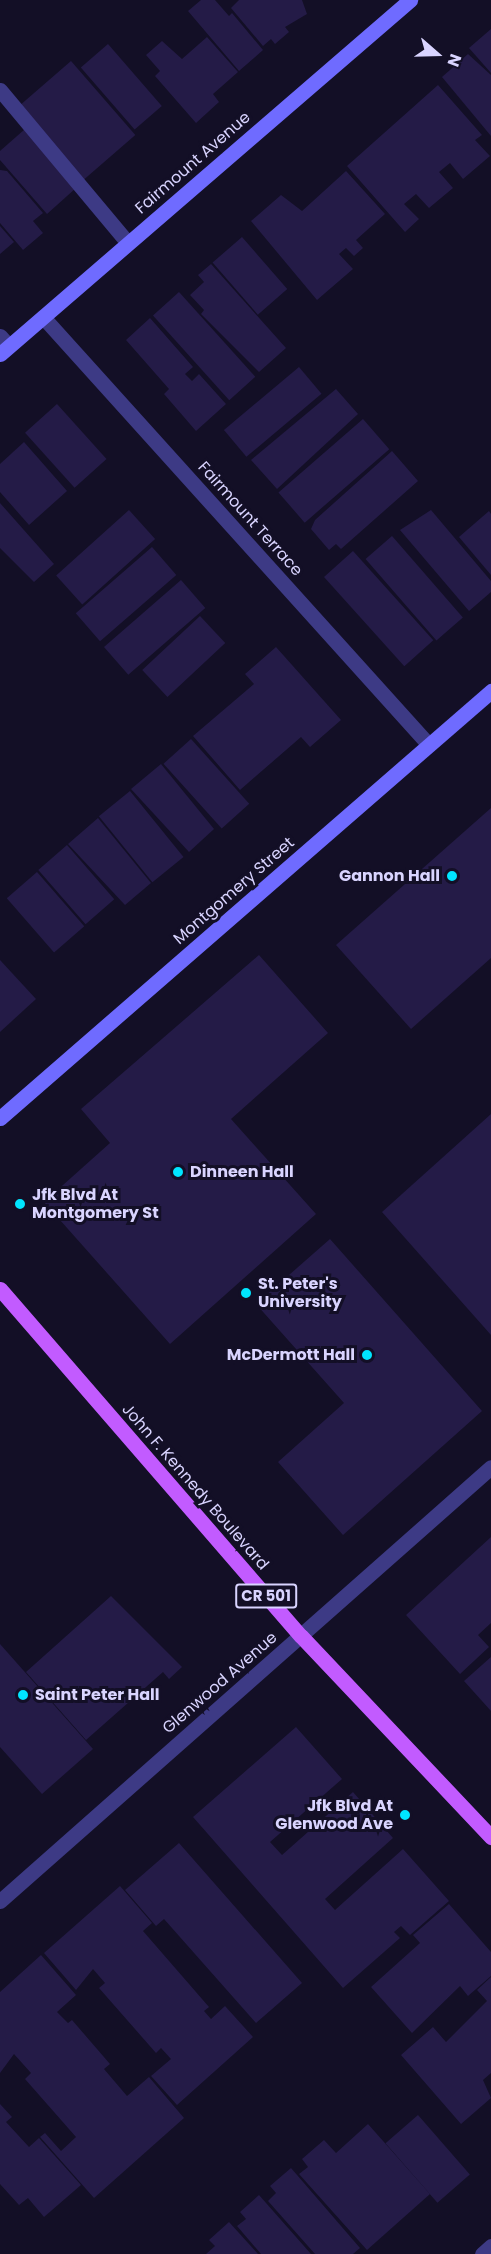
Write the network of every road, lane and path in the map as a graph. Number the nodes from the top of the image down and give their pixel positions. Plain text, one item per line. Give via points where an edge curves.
1 (410, 0) edge
2 (0, 90) edge
3 (128, 243) junction
4 (43, 317) junction
5 (3, 346) edge
6 (491, 691) edge
7 (429, 745) junction
8 (0, 1118) edge
9 (0, 1289) edge
10 (491, 1467) edge
11 (301, 1636) junction
12 (491, 1837) edge
13 (0, 1901) edge
14 (491, 2246) edge
15 (482, 2254) edge

1 - 3 main road, Fairmount Avenue
2 - 3 street
3 - 4 main road, Fairmount Avenue
4 - 5 main road, Fairmount Avenue
4 - 7 street, Fairmount Terrace
6 - 7 main road, Montgomery Street
7 - 8 main road, Montgomery Street
9 - 11 main road, John F. Kennedy Boulevard / CR 501
10 - 11 street, Glenwood Avenue
11 - 12 main road, John F. Kennedy Boulevard / CR 501
11 - 13 street, Glenwood Avenue
14 - 15 street

